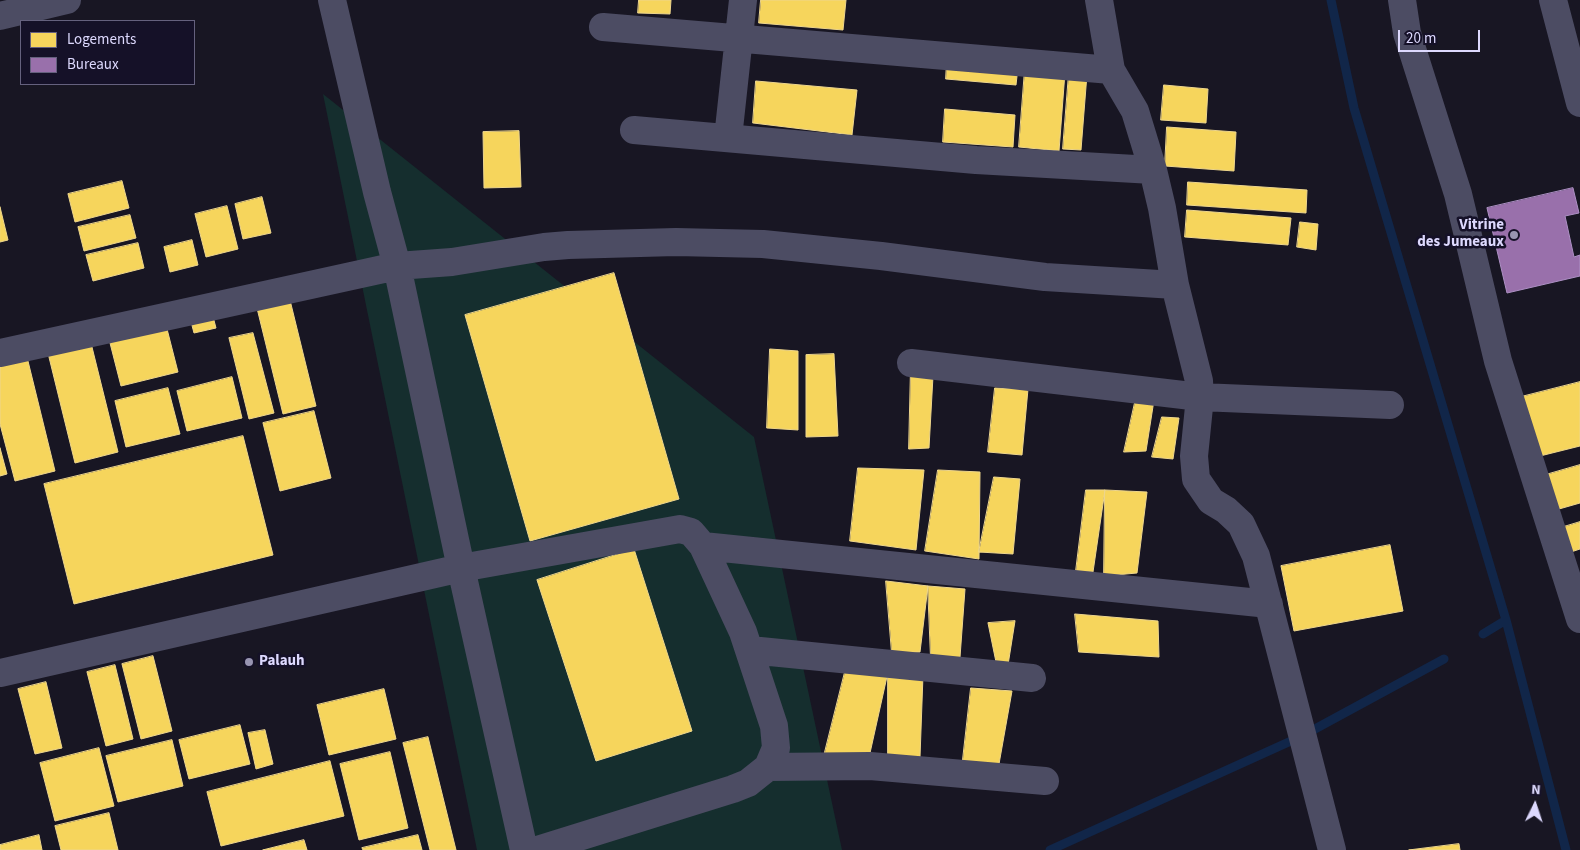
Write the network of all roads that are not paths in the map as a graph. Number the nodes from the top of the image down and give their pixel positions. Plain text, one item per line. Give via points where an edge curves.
1 (67, 0) edge
2 (332, 0) edge
3 (743, 0) edge
4 (1098, 0) edge
5 (1402, 0) edge
6 (1553, 0) edge
7 (0, 16) edge
8 (603, 27) dead end
9 (738, 39) junction
10 (1111, 70) junction
11 (1580, 103) edge
12 (634, 130) dead end
13 (728, 138) junction
14 (1153, 170) junction
15 (396, 266) junction
16 (1175, 285) junction
17 (0, 353) edge
18 (911, 364) dead end
19 (1200, 397) junction
20 (1390, 405) dead end
21 (702, 546) junction
22 (461, 568) junction
23 (1269, 604) junction
24 (1580, 619) edge
25 (750, 650) junction
26 (0, 673) edge
27 (1032, 678) dead end
28 (768, 767) junction
29 (1045, 781) dead end
30 (524, 850) edge
31 (537, 850) edge
32 (1332, 850) edge

1 - 7 street
2 - 15 street
3 - 9 street
4 - 10 street
5 - 24 street via 1407,33 1458,194 1498,361
6 - 11 street
8 - 9 street
9 - 10 street
9 - 13 street
10 - 14 street via 1135,111
12 - 13 street
13 - 14 street via 976,160
14 - 16 street
15 - 16 street via 452,262 544,247 676,242 753,244 1045,277
15 - 17 street
15 - 22 street
16 - 19 street via 1199,381
18 - 19 street
19 - 20 street
19 - 23 street via 1194,456 1196,479 1211,501 1241,524 1256,556
21 - 22 street via 691,532 680,529
21 - 23 street
21 - 25 street
22 - 26 street
22 - 30 street
23 - 32 street
25 - 27 street
25 - 28 street via 774,726 776,748
28 - 29 street via 870,766
28 - 31 street via 748,783 734,789

